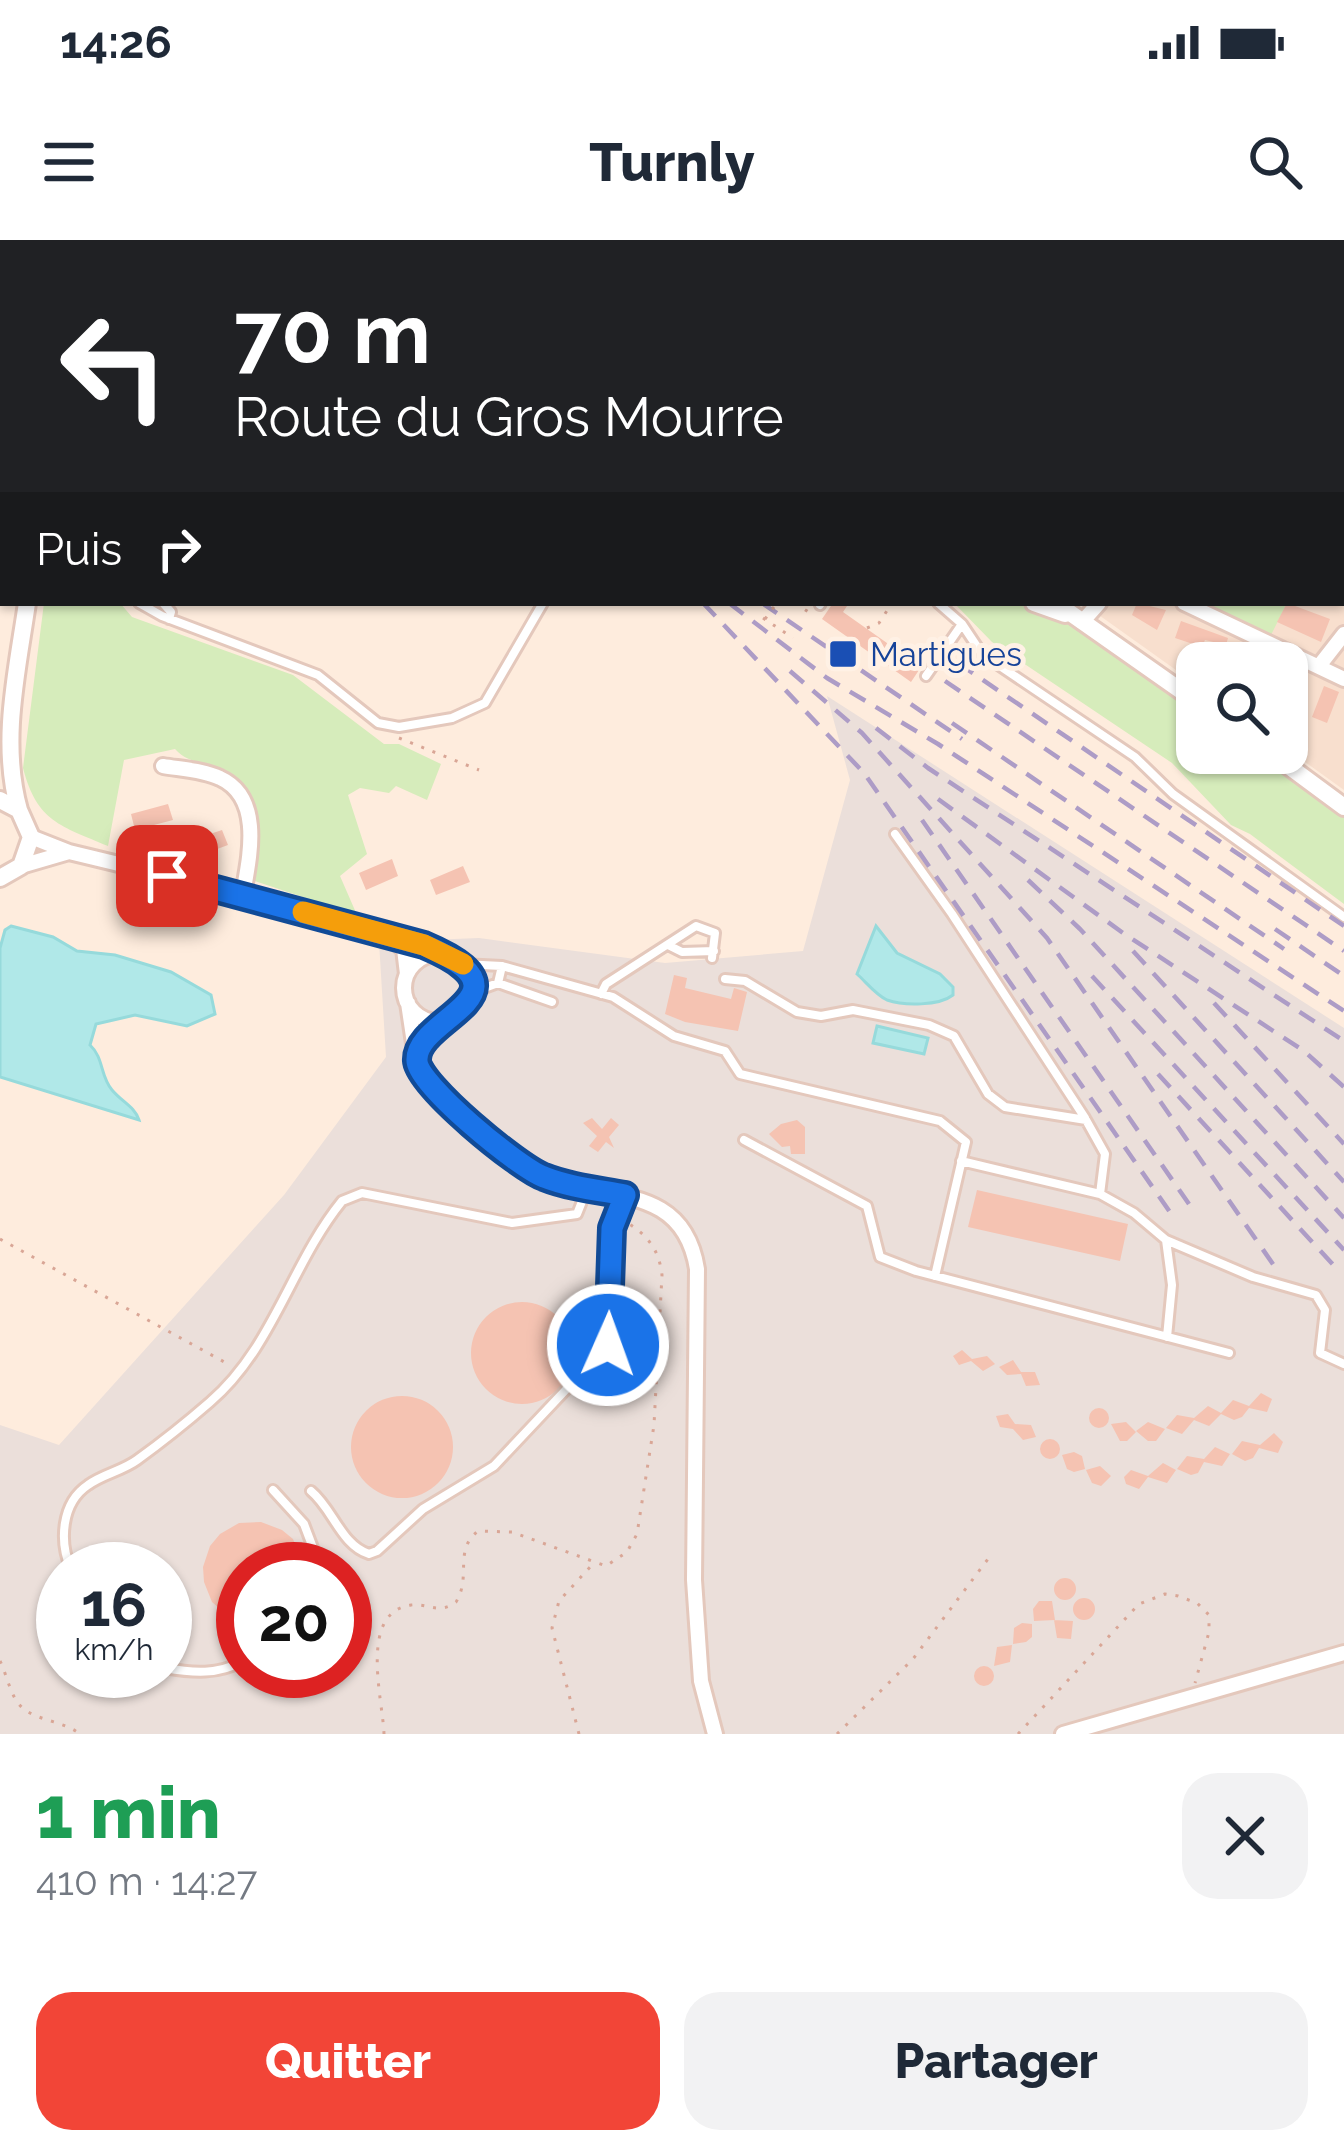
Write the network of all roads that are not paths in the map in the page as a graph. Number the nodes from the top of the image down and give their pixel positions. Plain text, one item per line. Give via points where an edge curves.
1 (27, 606) edge
2 (145, 606) edge
3 (167, 606) edge
4 (541, 606) edge
5 (941, 606) edge
6 (1042, 606) edge
7 (1060, 606) edge
8 (1096, 606) edge
9 (1190, 606) edge
10 (170, 619) junction
11 (1082, 622) junction
12 (962, 624) junction
13 (1344, 634) edge
14 (20, 652) junction
15 (1319, 666) junction
16 (926, 676) dead end
17 (1344, 680) edge
18 (1176, 687) edge
19 (0, 733) edge
20 (163, 766) dead end
21 (1299, 774) edge
22 (0, 800) edge
23 (1344, 807) edge
24 (19, 809) junction
25 (895, 834) dead end
26 (31, 837) junction
27 (69, 852) junction
28 (21, 866) junction
29 (0, 878) edge
30 (242, 894) junction
31 (1344, 917) edge
32 (389, 937) junction
33 (668, 945) junction
34 (443, 954) junction
35 (462, 964) junction
36 (502, 966) junction
37 (407, 974) junction
38 (724, 979) dead end
39 (498, 983) junction
40 (471, 993) junction
41 (601, 994) junction
42 (552, 1002) dead end
43 (408, 1003) junction
44 (442, 1021) junction
45 (416, 1057) junction
46 (1086, 1120) junction
47 (744, 1140) dead end
48 (961, 1161) junction
49 (587, 1187) junction
50 (1100, 1194) junction
51 (625, 1195) junction
52 (1166, 1240) junction
53 (935, 1276) junction
54 (1166, 1337) junction
55 (1229, 1353) dead end
56 (1344, 1364) edge
57 (273, 1490) dead end
58 (311, 1491) dead end
59 (64, 1542) edge
60 (311, 1542) edge
61 (1344, 1653) edge
62 (716, 1734) edge
63 (1064, 1734) edge

1 - 14 street
2 - 10 lane
3 - 10 lane
4 - 10 lane via 485,703 399,727 378,723 318,675
5 - 12 lane
6 - 11 street
7 - 11 street
8 - 11 street
9 - 15 street
11 - 18 street
12 - 16 lane
12 - 31 lane via 982,654 1135,757 1173,794
13 - 15 street
14 - 19 street
14 - 24 street via 8,749
15 - 17 street
20 - 30 street via 216,776 239,795 250,831
21 - 23 street
22 - 24 street
24 - 26 street
25 - 46 lane
26 - 27 street
26 - 28 street
27 - 28 street
27 - 30 street
28 - 29 street
30 - 32 street
32 - 34 street
32 - 37 street via 404,949
33 - 33 lane via 705,926 717,937 713,955
33 - 41 lane
34 - 35 street
34 - 37 street via 422,958
35 - 36 lane
35 - 40 street
36 - 39 lane
36 - 41 lane
37 - 43 street
38 - 46 lane via 745,981 797,1012 854,1010 929,1025 954,1036 988,1094 1005,1107
39 - 40 lane
39 - 42 lane
40 - 44 street via 461,1012
41 - 48 lane via 674,1036 725,1051 740,1074 940,1121 966,1142
43 - 44 street
43 - 45 street
44 - 45 street
45 - 49 street via 428,1085 526,1168
46 - 50 lane via 1105,1154
47 - 53 lane via 867,1207 880,1257
48 - 50 lane
48 - 53 lane
49 - 51 street
49 - 59 lane via 577,1214 527,1224 351,1195 239,1372 133,1464 76,1495
50 - 52 lane
51 - 58 lane via 610,1248 608,1345 494,1466 369,1553 352,1546
51 - 62 street via 674,1219 694,1257 695,1601 701,1681
52 - 54 lane
52 - 56 lane via 1316,1294 1325,1310 1320,1353
53 - 54 lane
54 - 55 lane
57 - 60 lane
61 - 63 street

